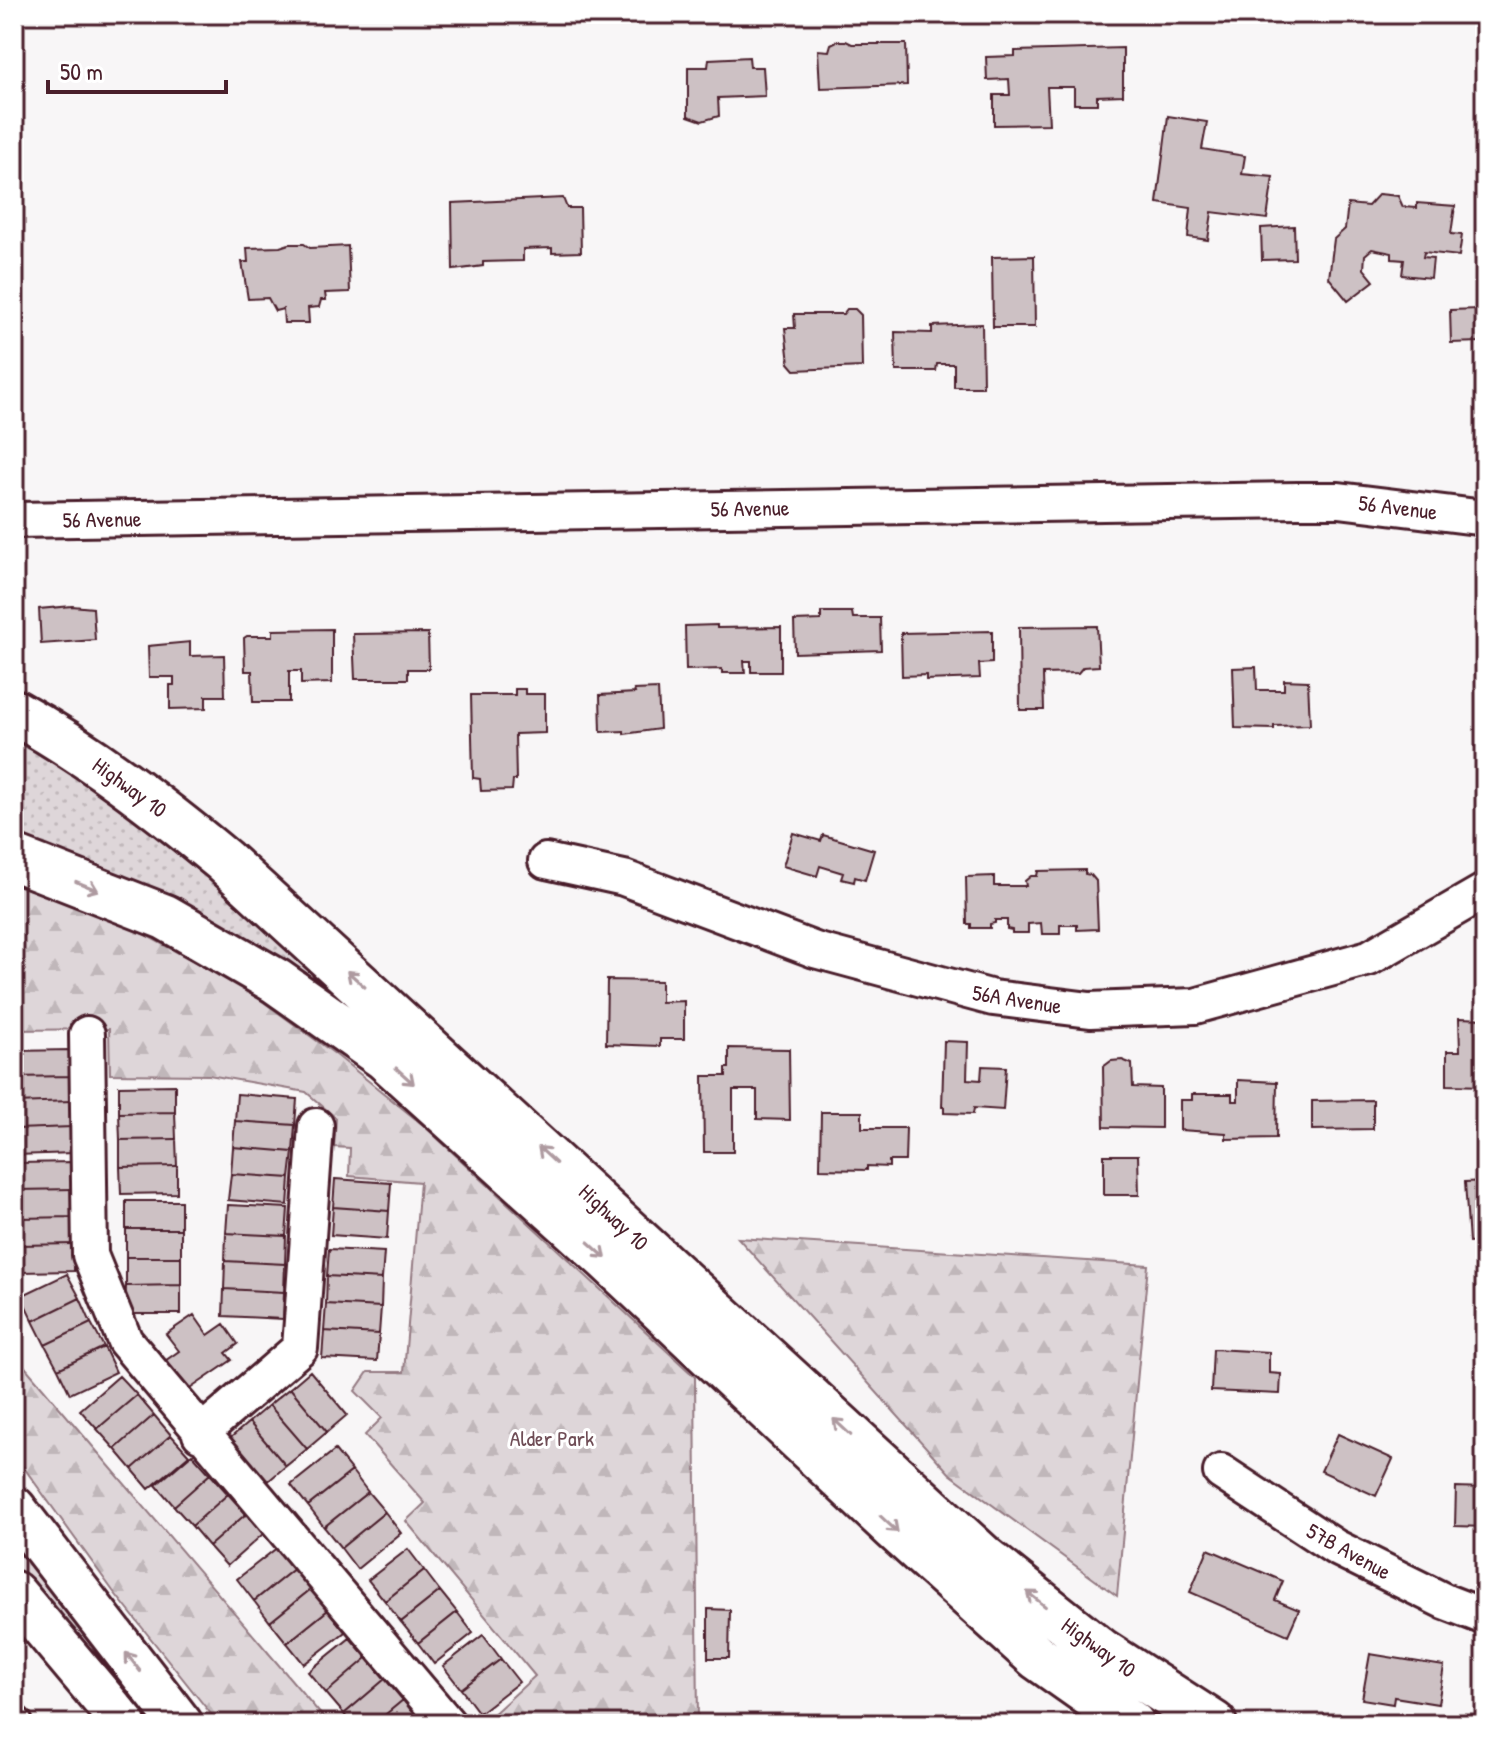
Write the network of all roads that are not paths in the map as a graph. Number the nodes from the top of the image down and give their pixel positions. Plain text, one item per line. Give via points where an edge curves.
1 (1485, 518) edge
2 (14, 520) edge
3 (14, 712) edge
4 (14, 858) edge
5 (546, 861) dead end
6 (1485, 891) edge
7 (87, 1034) dead end
8 (316, 1126) dead end
9 (200, 1434) junction
10 (1221, 1472) dead end
11 (14, 1508) edge
12 (14, 1593) edge
13 (1485, 1617) edge
14 (109, 1719) edge
15 (181, 1724) edge
16 (448, 1724) edge
17 (1132, 1724) edge
18 (1214, 1724) edge

1 - 2 street, 56 Avenue via 1298,500
18 -> 3 highway, Highway 10 via 1101,1651 984,1558 223,860 146,797 68,742
4 -> 17 highway, Highway 10 via 165,917 276,981 384,1057 1025,1646
5 - 6 street, 56A Avenue via 624,878 815,950 993,998 1090,1010 1195,1006 1369,958
7 - 9 street via 90,1255 125,1341
8 - 9 street via 300,1348
9 - 16 street
10 - 13 street, 57B Avenue via 1335,1547
15 -> 11 main road
12 - 14 main road

